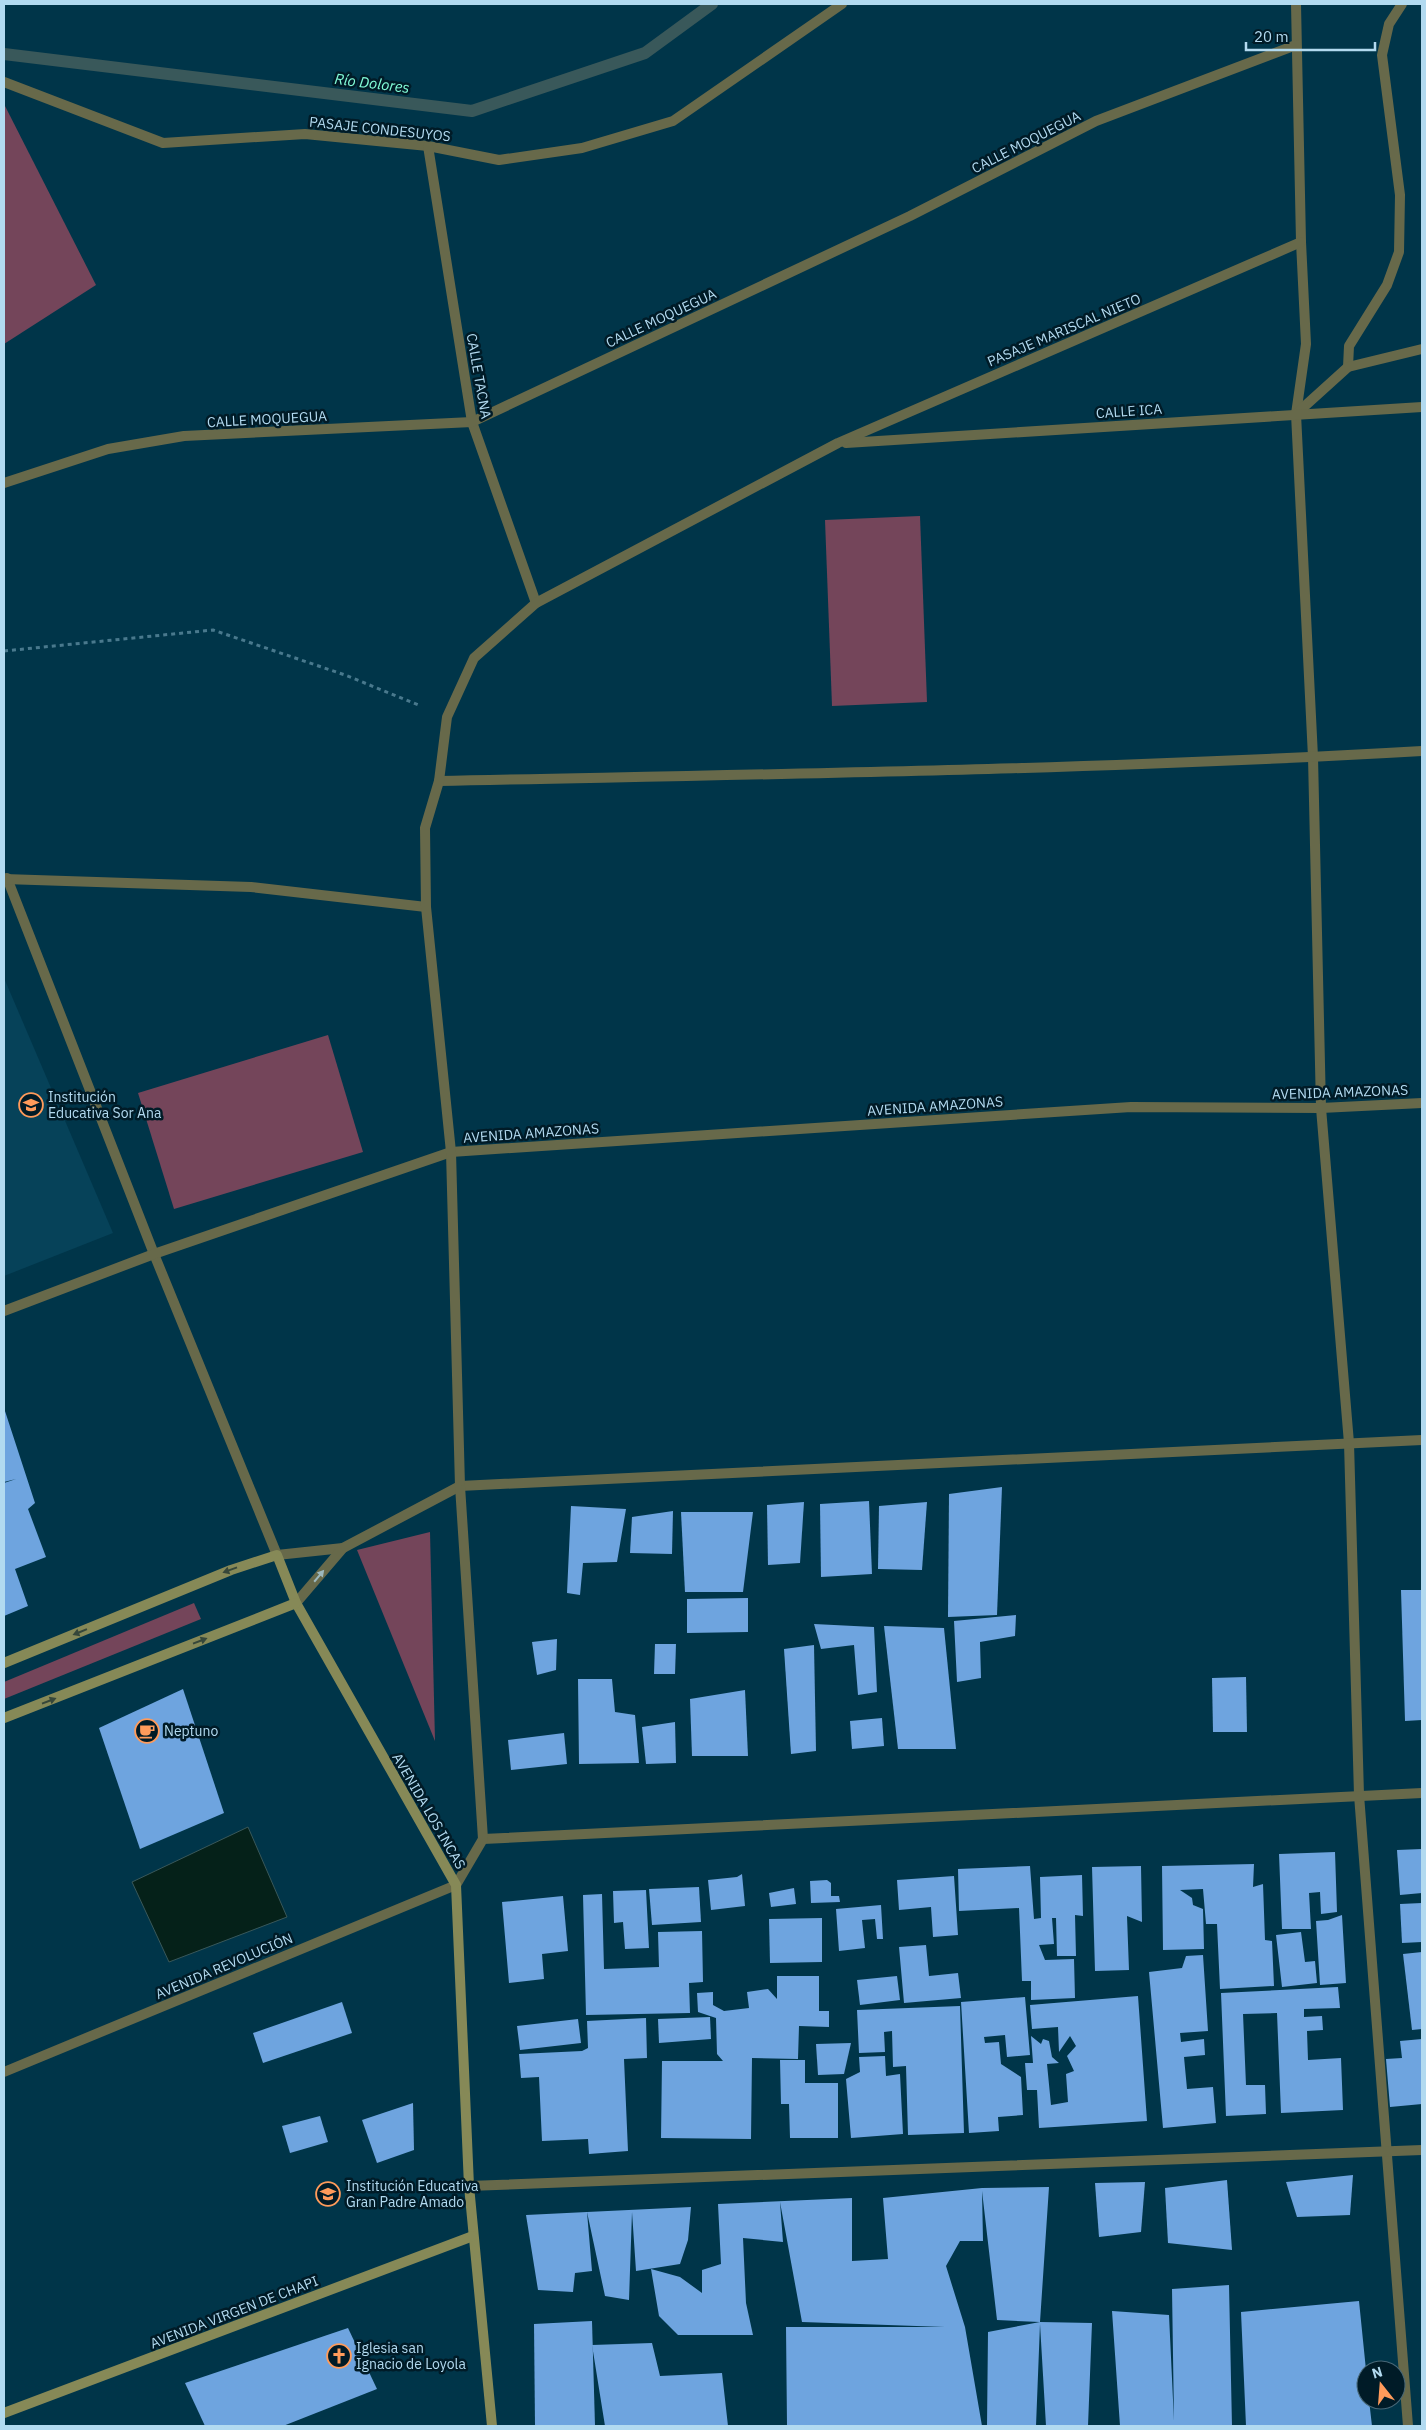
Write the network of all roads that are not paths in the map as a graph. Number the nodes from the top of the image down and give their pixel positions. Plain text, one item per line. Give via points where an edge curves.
1 (842, 4) edge
2 (1296, 4) edge
3 (1402, 4) edge
4 (1296, 45) junction
5 (4, 82) edge
6 (428, 146) junction
7 (1301, 242) junction
8 (1422, 349) edge
9 (1348, 367) junction
10 (1422, 407) edge
11 (1296, 414) junction
12 (472, 422) junction
13 (838, 443) junction
14 (4, 483) edge
15 (536, 603) junction
16 (1422, 751) edge
17 (1313, 757) junction
18 (439, 781) junction
19 (5, 879) edge
20 (426, 907) junction
21 (1422, 1103) edge
22 (1321, 1108) junction
23 (451, 1152) junction
24 (154, 1254) junction
25 (4, 1311) edge
26 (1422, 1440) edge
27 (1349, 1443) junction
28 (460, 1486) junction
29 (343, 1548) junction
30 (276, 1555) junction
31 (296, 1603) junction
32 (4, 1663) edge
33 (4, 1718) edge
34 (1422, 1793) edge
35 (1359, 1795) junction
36 (483, 1839) junction
37 (456, 1885) junction
38 (4, 2072) edge
39 (1422, 2150) edge
40 (1387, 2152) junction
41 (469, 2186) junction
42 (473, 2236) junction
43 (4, 2413) edge
44 (492, 2426) edge
45 (1408, 2426) edge

1 - 6 street, PASAJE CONDESUYOS via 673,121 582,148 499,160
2 - 4 street
3 - 9 street via 1389,24 1382,55 1400,195 1399,252 1387,285 1349,346
4 - 7 street
4 - 12 street, CALLE MOQUEGUA via 1096,121 910,216
5 - 6 street, PASAJE CONDESUYOS via 164,143 305,134
6 - 12 street, CALLE TACNA
7 - 11 street via 1306,344
7 - 13 street, PASAJE MARISCAL NIETO
8 - 9 street
9 - 11 street
10 - 11 street, CALLE ICA
11 - 13 street, CALLE ICA
11 - 17 street
12 - 14 street, CALLE MOQUEGUA via 184,436 108,449
12 - 15 street, CALLE TACNA
13 - 15 street, PASAJE MARISCAL NIETO
15 - 18 street, PASAJE MARISCAL NIETO via 474,658 447,717
16 - 17 street
17 - 18 street via 956,771
17 - 22 street
18 - 20 street, PASAJE MARISCAL NIETO via 424,828
19 - 20 street via 251,887
19 - 24 street
20 - 23 street, PASAJE MARISCAL NIETO
21 - 22 street, AVENIDA AMAZONAS
22 - 23 street, AVENIDA AMAZONAS via 1131,1107
22 - 27 street
23 - 24 street, AVENIDA AMAZONAS
23 - 28 street, PASAJE MARISCAL NIETO
24 - 25 street, AVENIDA AMAZONAS
24 - 30 street
26 - 27 street
27 - 28 street
27 - 35 street
28 - 29 street
28 - 36 street, PASAJE MARISCAL NIETO
29 - 30 street
31 -> 29 street
30 - 31 main road, AVENIDA LOS INCAS
30 -> 32 main road via 231,1570
33 -> 31 main road
31 - 37 main road, AVENIDA LOS INCAS
34 - 35 street
35 - 36 street
35 - 40 street
36 - 37 street
37 - 38 street, AVENIDA REVOLUCIÓN
37 - 41 main road, AVENIDA LOS INCAS
39 - 40 street
40 - 41 street
40 - 45 street
41 - 42 main road, AVENIDA LOS INCAS
42 - 43 main road, AVENIDA VIRGEN DE CHAPI
42 - 44 main road, AVENIDA LOS INCAS

